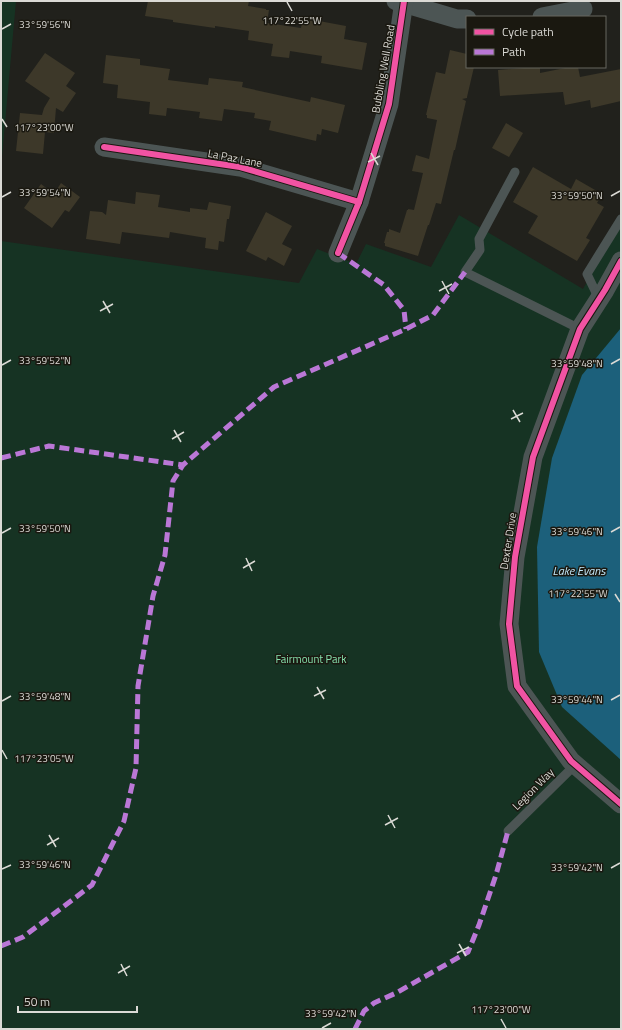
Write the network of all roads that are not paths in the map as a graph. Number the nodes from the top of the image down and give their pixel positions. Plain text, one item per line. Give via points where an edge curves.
1 (401, 2) edge
2 (583, 9) dead end
3 (547, 16) edge
4 (466, 19) edge
5 (104, 147) dead end
6 (515, 172) dead end
7 (359, 202) junction
8 (621, 219) edge
9 (338, 253) dead end
10 (621, 261) edge
11 (599, 299) junction
12 (580, 329) junction
13 (575, 764) junction
14 (621, 804) edge
15 (508, 831) dead end

1 - 4 street via 457,19
1 - 7 street, Bubbling Well Road via 389,104
2 - 3 street
5 - 7 street, La Paz Lane via 240,167
6 - 12 lane via 479,240 480,250 465,272
7 - 9 street, Bubbling Well Road
8 - 11 lane via 587,274
10 - 11 street, Dexter Drive
11 - 12 street, Dexter Drive
12 - 13 street, Dexter Drive via 533,457 515,557 509,624 517,686
13 - 14 street, Dexter Drive
13 - 15 lane, Legion Way

